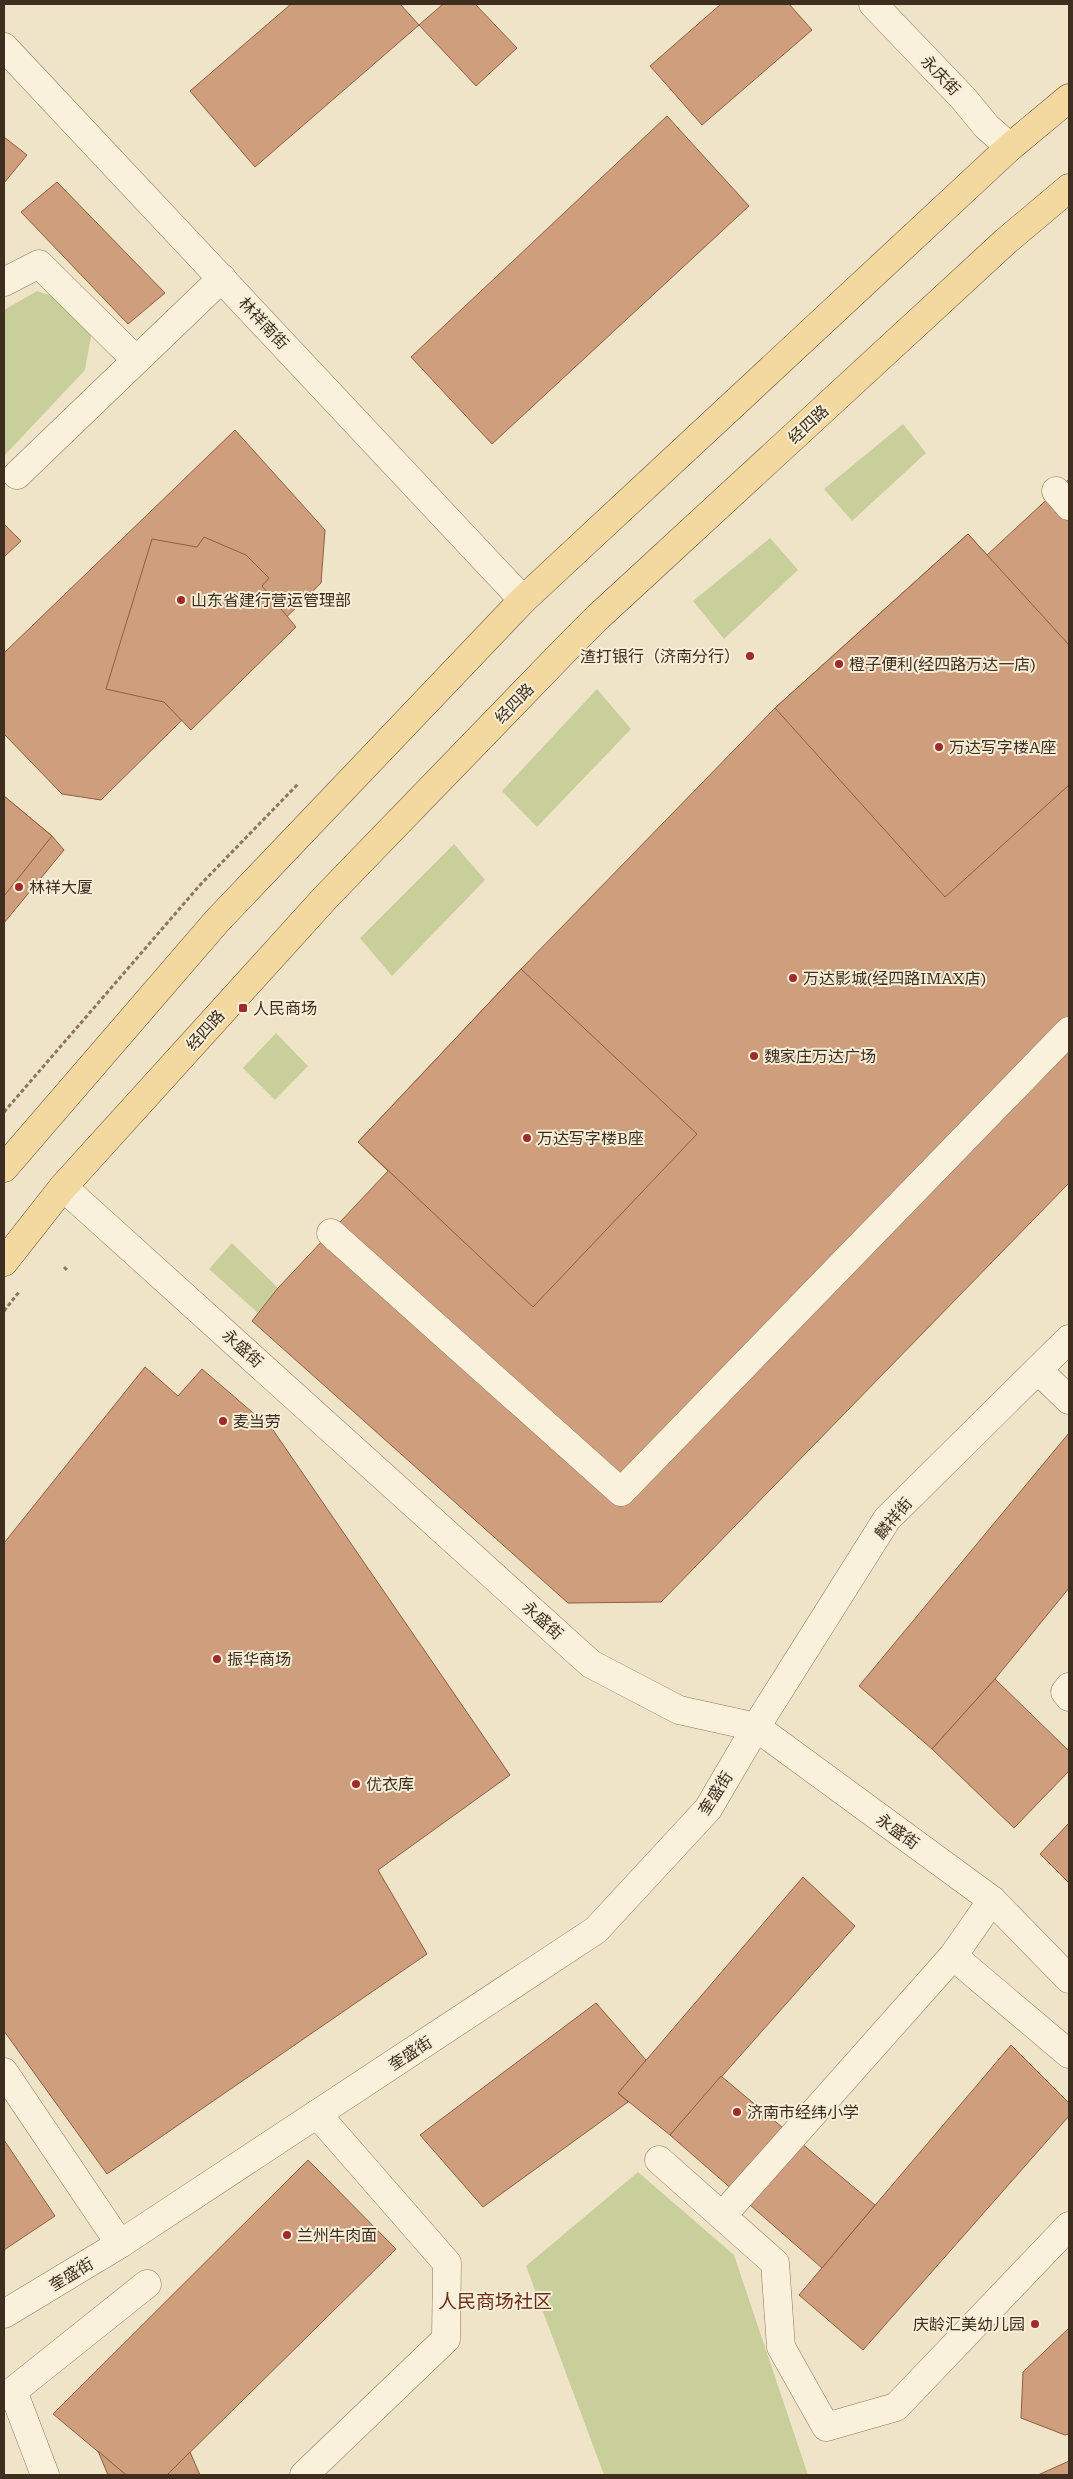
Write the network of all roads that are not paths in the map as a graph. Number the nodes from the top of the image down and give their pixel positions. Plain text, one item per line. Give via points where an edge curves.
1 (873, 4) edge
2 (4, 47) edge
3 (1069, 98) edge
4 (1010, 147) junction
5 (1068, 191) edge
6 (222, 278) junction
7 (4, 282) edge
8 (136, 360) junction
9 (17, 475) dead end
10 (523, 600) junction
11 (1069, 1031) edge
12 (4, 1168) edge
13 (63, 1187) junction
14 (331, 1233) dead end
15 (4, 1262) edge
16 (1069, 1339) edge
17 (1038, 1370) junction
18 (1069, 1400) edge
19 (1069, 1687) edge
20 (1069, 1697) edge
21 (756, 1727) junction
22 (992, 1900) junction
23 (953, 1956) junction
24 (1069, 1979) edge
25 (1069, 2054) edge
26 (4, 2072) edge
27 (317, 2114) junction
28 (659, 2160) dead end
29 (722, 2216) junction
30 (1069, 2226) edge
31 (120, 2244) junction
32 (147, 2284) dead end
33 (4, 2314) edge
34 (45, 2475) edge
35 (304, 2475) edge

1 - 4 street, 永庆街
2 - 6 street, 林祥南街
3 - 4 main road
4 - 10 main road
5 - 13 main road, 经四路 via 1006,241 598,617 325,898
6 - 8 street
6 - 10 street, 林祥南街
7 - 8 street via 39,264
8 - 9 street
10 - 12 main road via 217,920
11 - 14 street via 621,1492
13 - 15 main road, 经四路
13 - 21 street, 永盛街 via 591,1664 679,1710
16 - 17 street, 麟祥街
17 - 18 street
17 - 21 street, 麟祥街 via 887,1519
19 - 20 street via 1065,1692
21 - 22 street, 永盛街
21 - 27 street, 奎盛街 via 708,1809 596,1930
22 - 23 street
22 - 24 street, 永盛街
23 - 25 street
23 - 29 street
26 - 31 street
27 - 31 street, 奎盛街
27 - 35 street via 447,2263 446,2339
28 - 29 street
29 - 30 street via 775,2263 780,2346 826,2428 896,2407
31 - 33 street, 奎盛街
32 - 34 street via 13,2391

